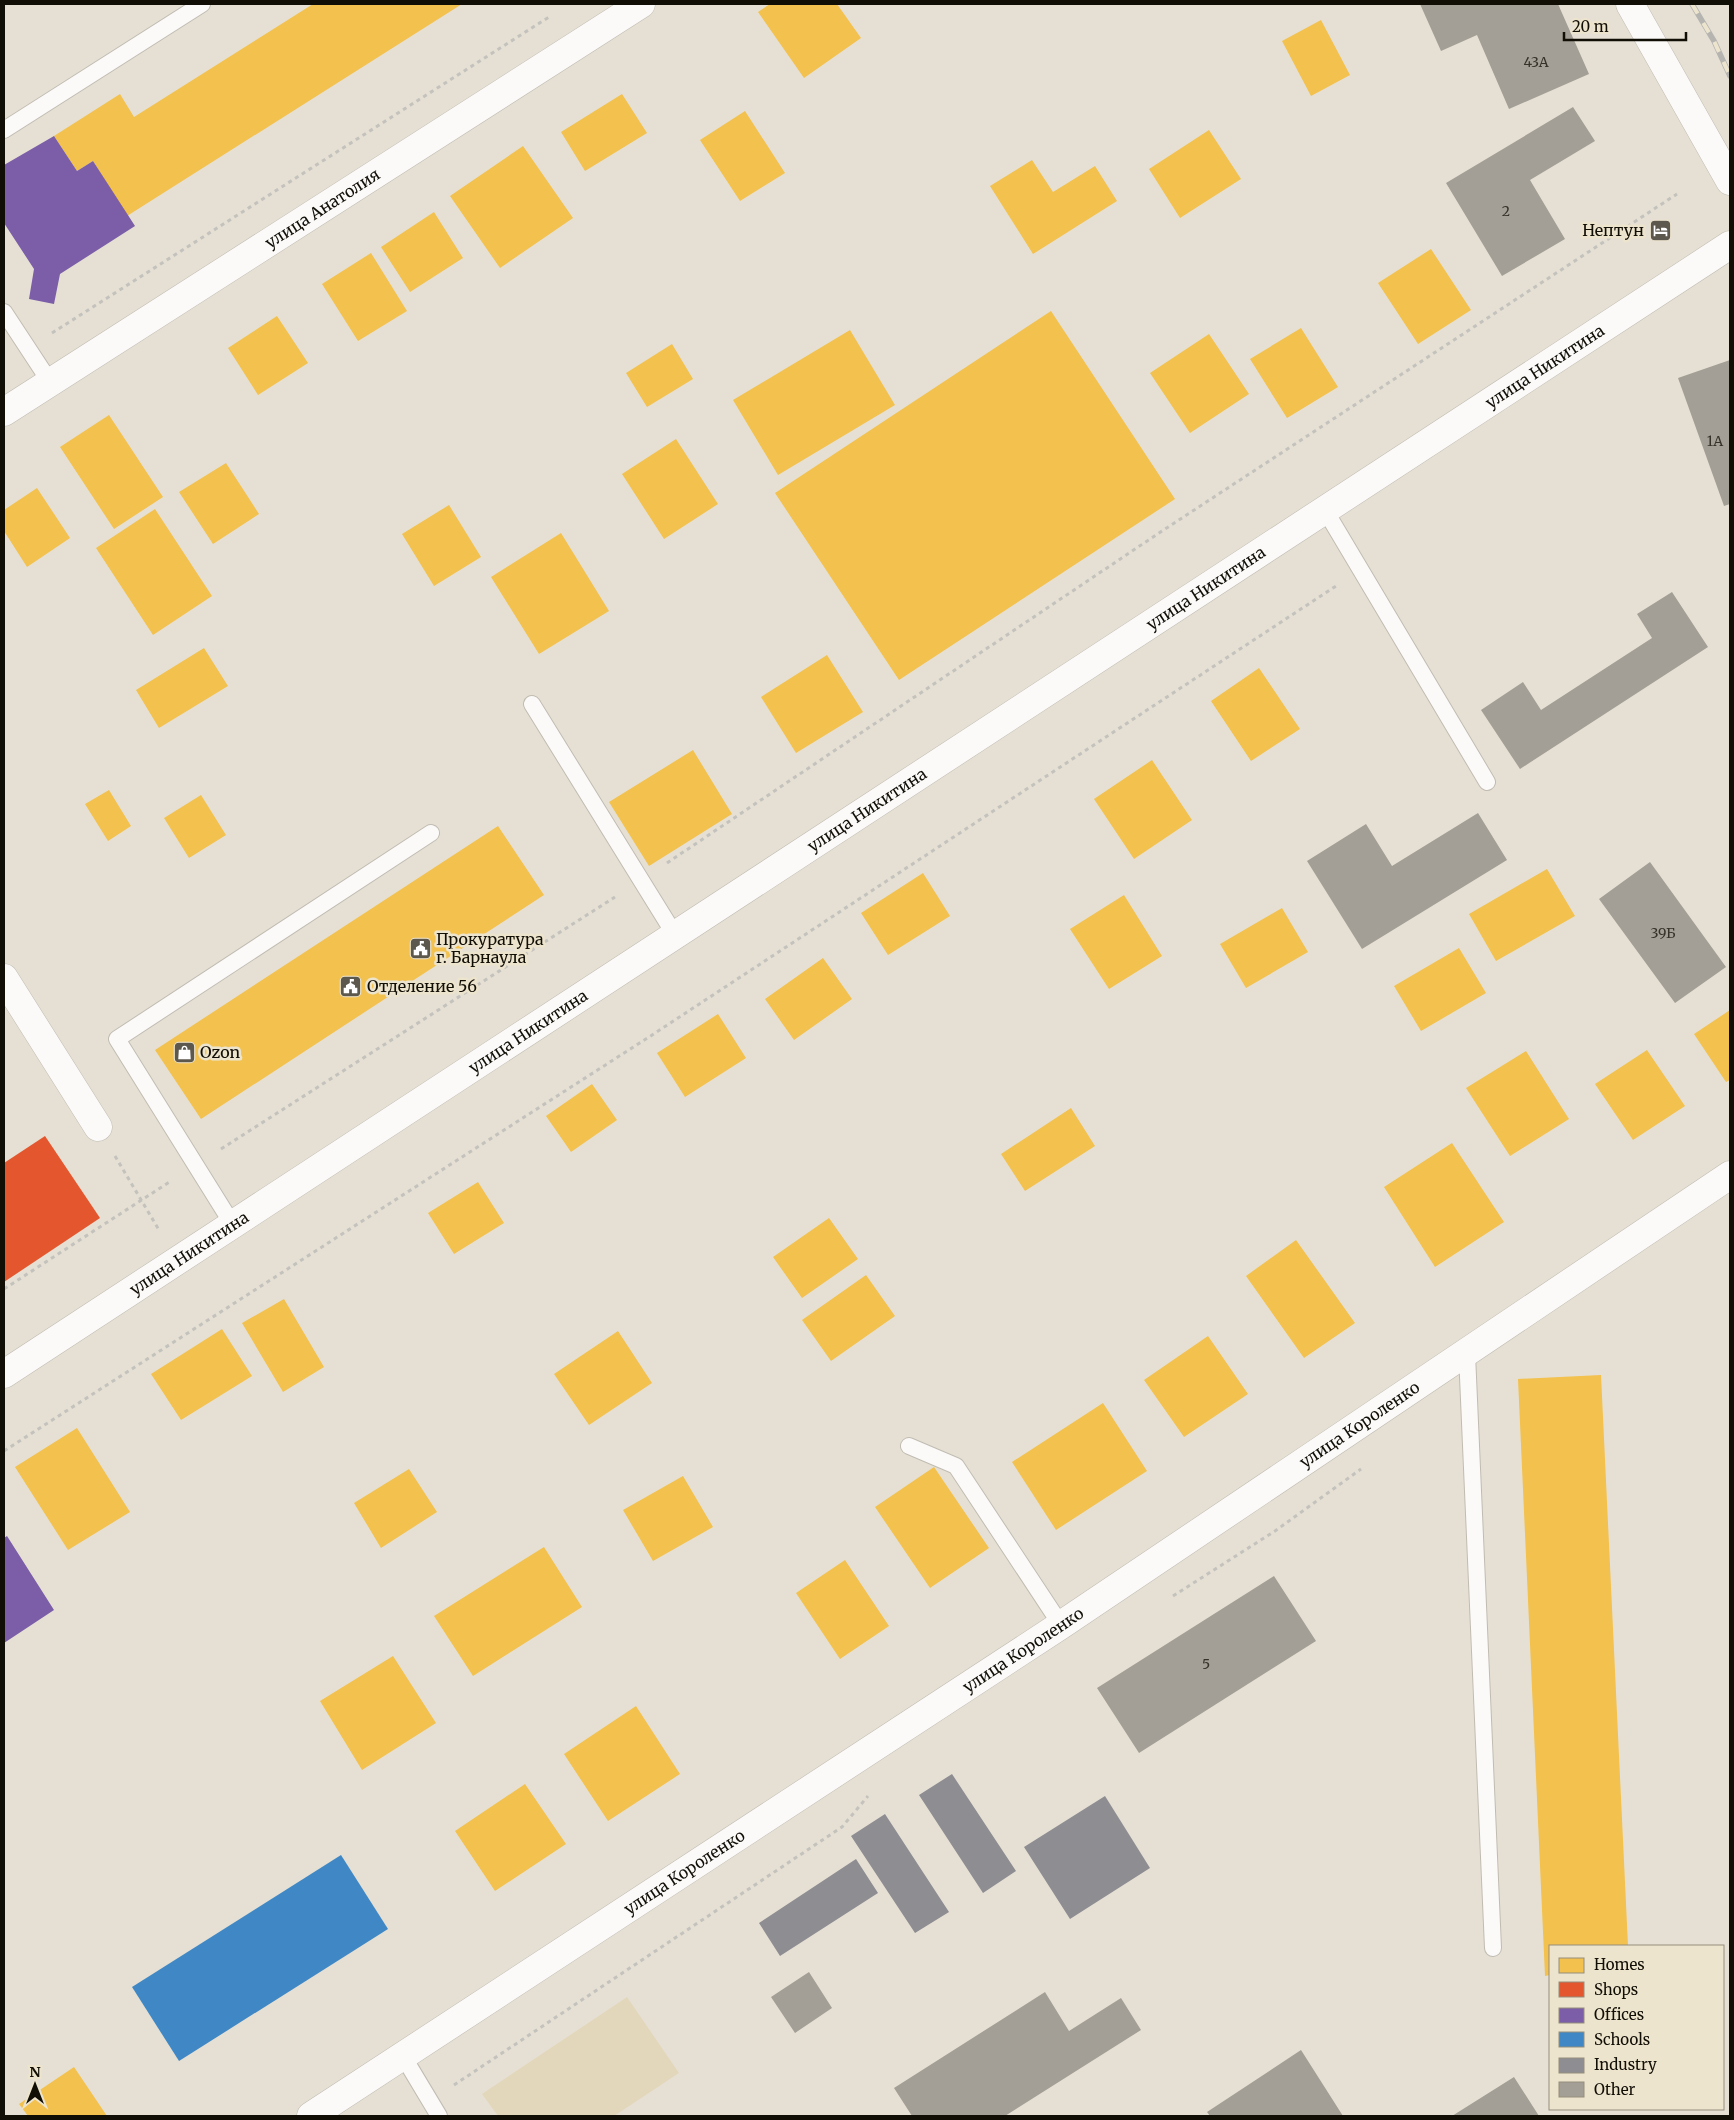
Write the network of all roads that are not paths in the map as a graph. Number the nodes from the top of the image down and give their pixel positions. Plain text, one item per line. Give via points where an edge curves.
1 (202, 4) edge
2 (641, 4) edge
3 (1630, 4) edge
4 (4, 130) edge
5 (1730, 181) edge
6 (1730, 245) edge
7 (4, 312) edge
8 (50, 382) junction
9 (4, 412) edge
10 (1324, 510) junction
11 (532, 704) dead end
12 (1487, 782) dead end
13 (431, 833) dead end
14 (676, 935) junction
15 (4, 978) edge
16 (98, 1127) road end
17 (1730, 1175) edge
18 (233, 1224) junction
19 (1467, 1354) junction
20 (4, 1374) edge
21 (909, 1446) dead end
22 (1062, 1625) junction
23 (1493, 1948) dead end
24 (403, 2056) junction
25 (311, 2116) edge
26 (439, 2116) edge

1 - 4 lane
2 - 8 street, улица Анатолия
3 - 5 street
6 - 10 street, улица Никитина
7 - 8 lane
8 - 9 street, улица Анатолия
10 - 12 lane
10 - 14 street, улица Никитина
11 - 14 lane
13 - 18 lane via 117,1040
14 - 18 street, улица Никитина
15 - 16 street
17 - 19 street, улица Короленко
18 - 20 street, улица Никитина
19 - 22 street, улица Короленко
19 - 23 lane
21 - 22 lane via 956,1466
22 - 24 street, улица Короленко
24 - 25 street, улица Короленко
24 - 26 lane

